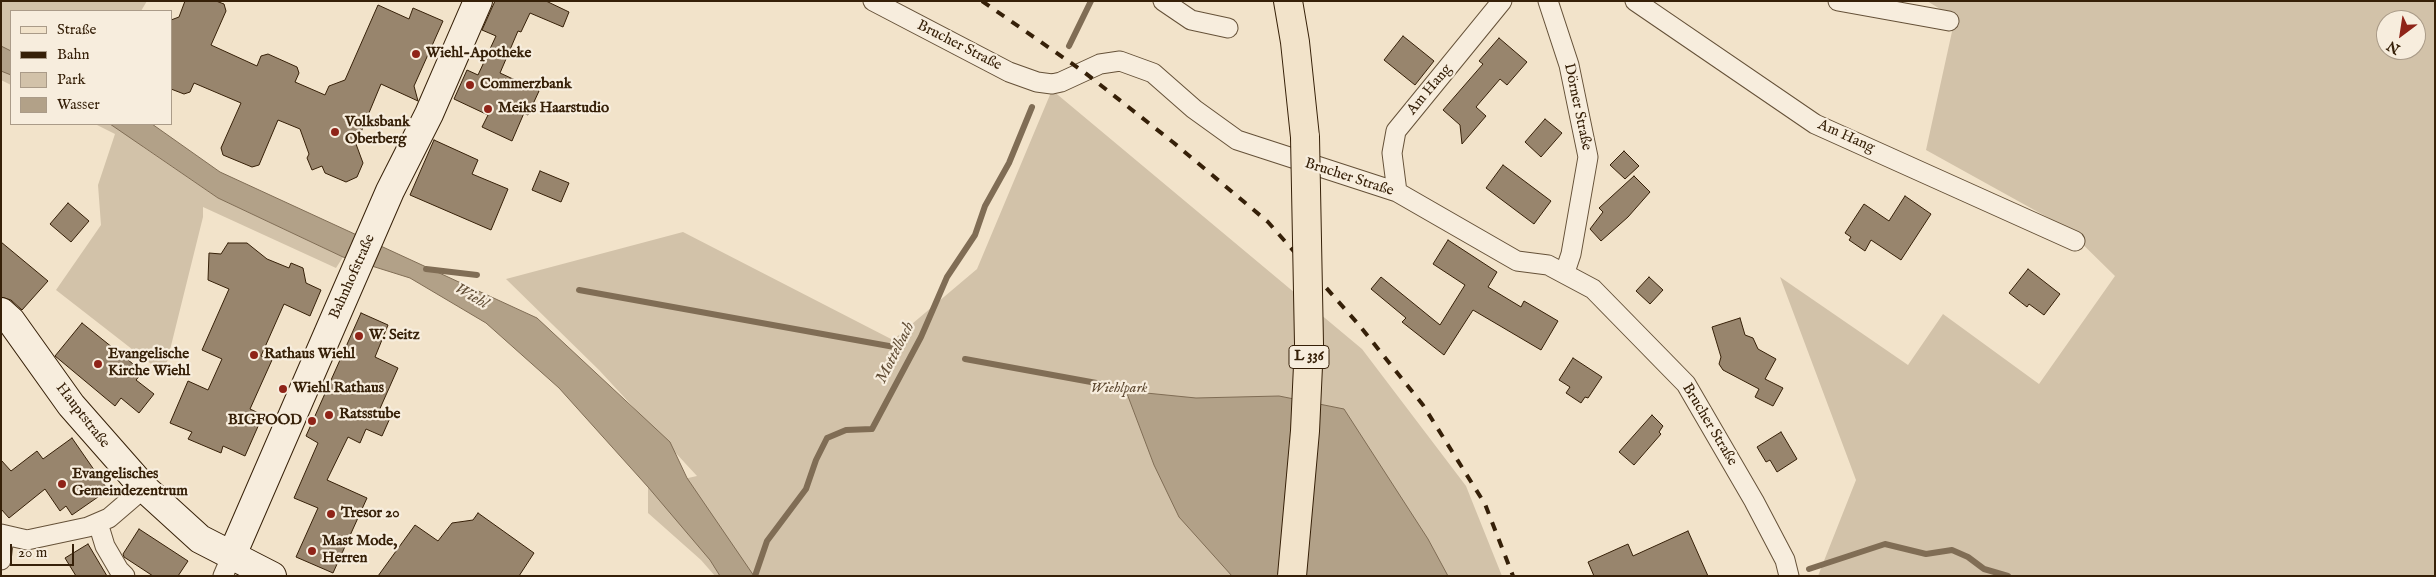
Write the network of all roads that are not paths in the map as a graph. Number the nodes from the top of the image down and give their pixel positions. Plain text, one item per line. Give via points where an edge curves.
1 (478, 1) edge
2 (873, 1) edge
3 (1163, 1) edge
4 (1288, 1) edge
5 (1502, 1) edge
6 (1548, 1) edge
7 (1635, 1) edge
8 (1838, 1) edge
9 (1949, 21) dead end
10 (1228, 28) dead end
11 (1397, 192) junction
12 (2075, 240) dead end
13 (1565, 272) junction
14 (1, 312) edge
15 (144, 488) junction
16 (98, 523) junction
17 (3, 535) edge
18 (1, 560) edge
19 (227, 565) edge
20 (125, 576) edge
21 (272, 576) edge
22 (1292, 576) edge
23 (1789, 576) edge

1 - 19 street, Bahnhofstraße via 429,114 390,191
2 - 11 street, Brucher Straße via 1009,72 1037,82 1060,82 1100,64 1120,61 1153,73 1194,109 1237,140
3 - 10 street via 1191,20
4 - 22 main road, L 336, bridge via 1305,137 1310,344
5 - 11 street, Am Hang via 1396,131 1392,153
6 - 13 street, Dörner Straße via 1569,65 1588,157
7 - 12 street, Am Hang via 1815,124
8 - 9 street
11 - 13 street, Brucher Straße via 1518,261 1548,265
13 - 23 street, Brucher Straße via 1593,289 1686,384 1754,501 1785,560
14 - 15 street, Hauptstraße via 11,321 77,412
15 - 16 street
15 - 19 street, Hauptstraße
16 - 17 street via 27,540
16 - 20 street via 105,546
17 - 18 street
19 - 21 street, Hauptstraße

